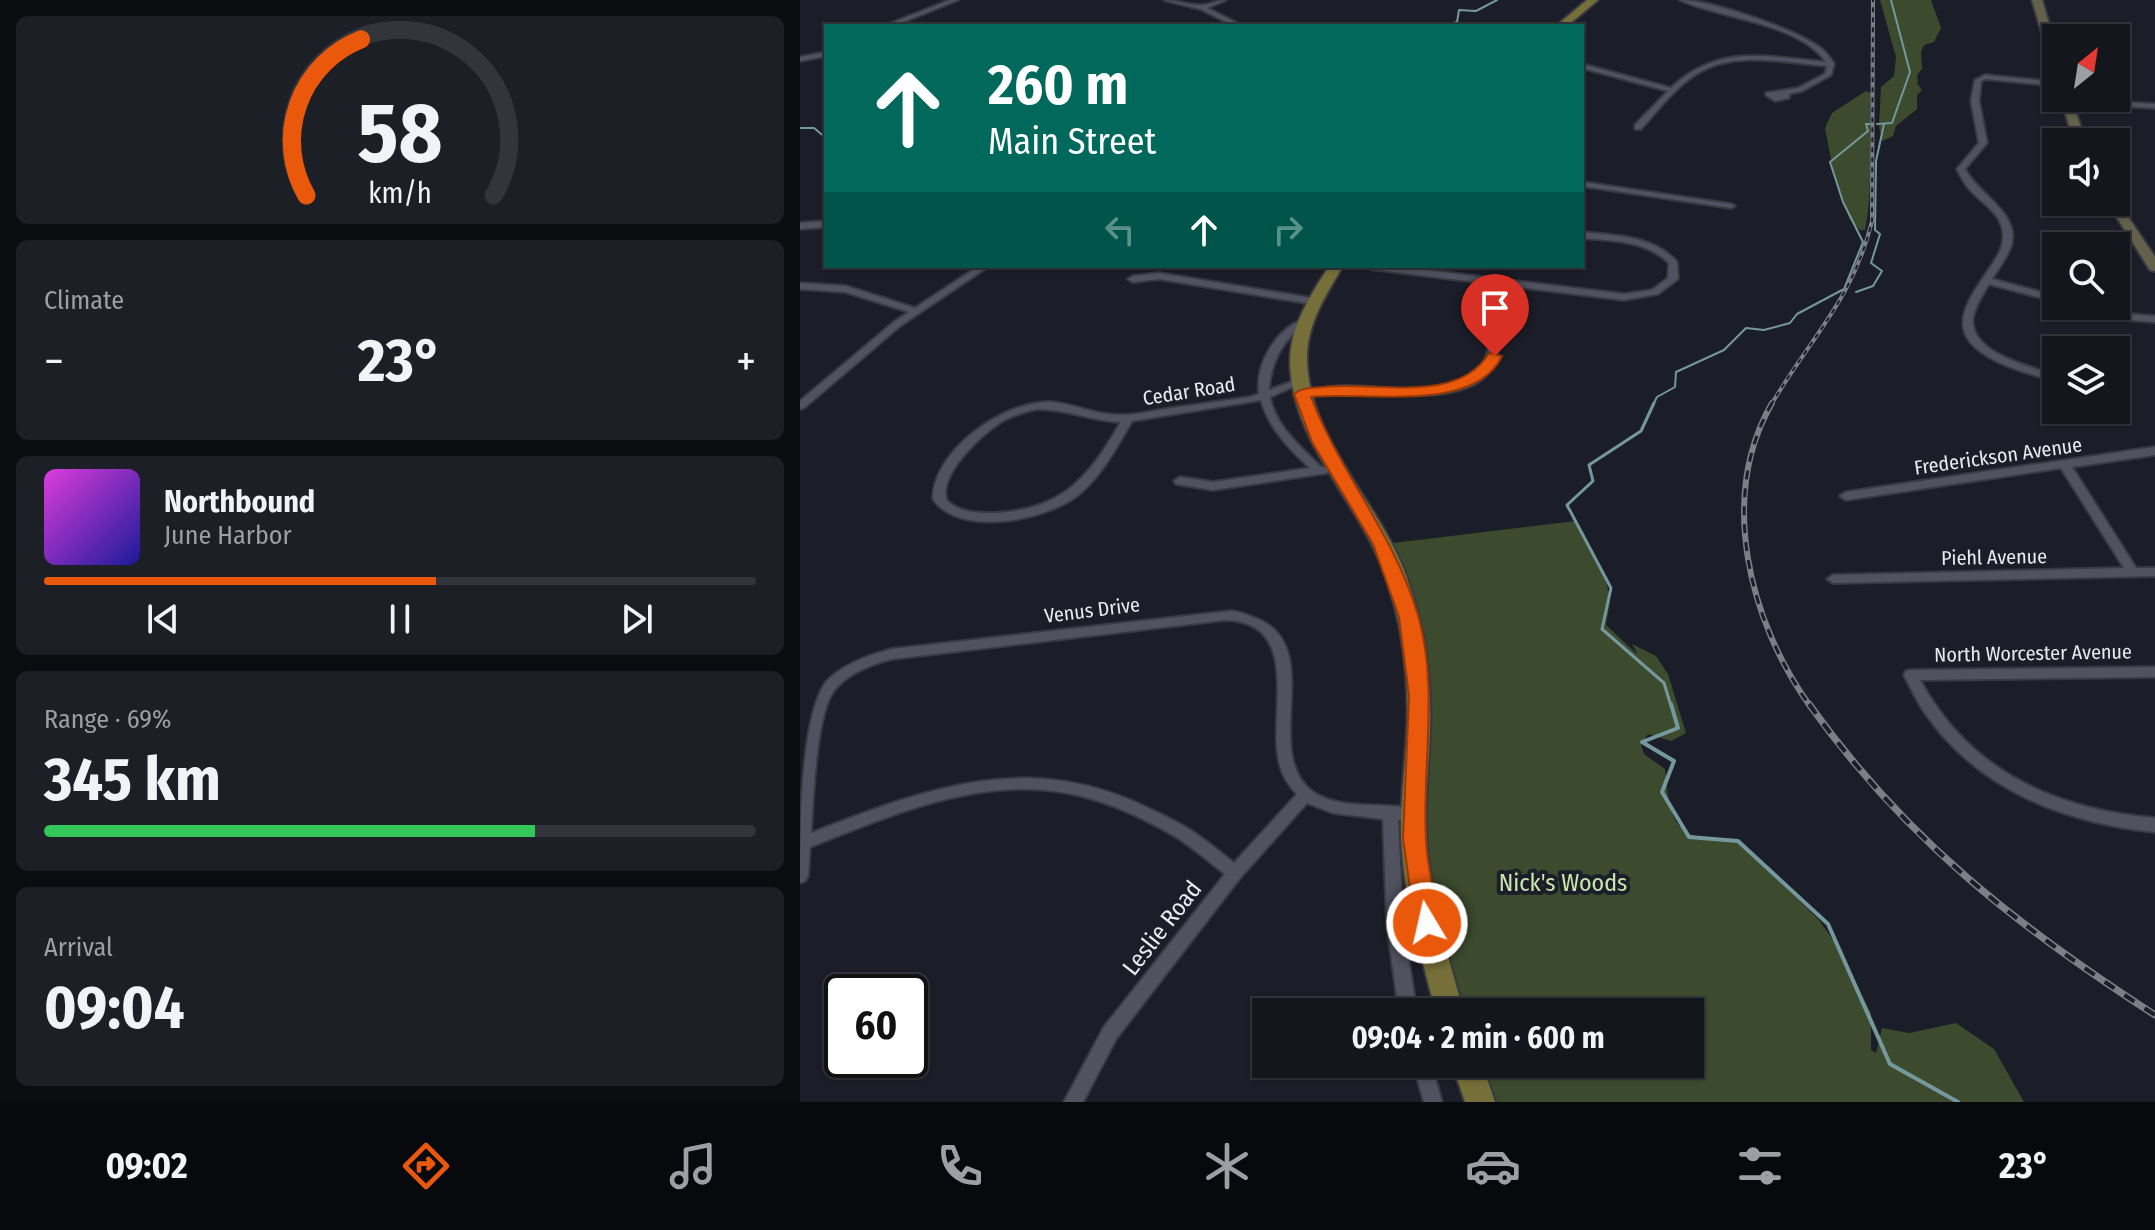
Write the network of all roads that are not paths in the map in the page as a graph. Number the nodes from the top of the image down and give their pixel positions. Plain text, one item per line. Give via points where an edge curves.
1 (955, 0) edge
2 (1167, 0) edge
3 (1223, 0) edge
4 (1593, 0) edge
5 (1683, 0) edge
6 (2037, 0) edge
7 (1202, 8) junction
8 (892, 24) edge
9 (1236, 24) edge
10 (1563, 24) edge
11 (2044, 24) edge
12 (824, 54) edge
13 (800, 59) edge
14 (1831, 64) junction
15 (1584, 67) edge
16 (2042, 83) edge
17 (1674, 91) junction
18 (1785, 93) dead end
19 (2130, 104) edge
20 (2155, 106) edge
21 (1638, 127) dead end
22 (1584, 184) edge
23 (1731, 206) dead end
24 (2122, 216) edge
25 (824, 224) edge
26 (800, 226) edge
27 (1584, 235) edge
28 (2155, 267) edge
29 (982, 268) edge
30 (1335, 268) edge
31 (1386, 268) edge
32 (1133, 279) dead end
33 (1989, 281) junction
34 (800, 286) edge
35 (2042, 295) edge
36 (1312, 301) junction
37 (915, 311) junction
38 (2130, 317) edge
39 (2155, 319) edge
40 (1304, 322) junction
41 (1495, 342) dead end
42 (2042, 373) edge
43 (1301, 388) junction
44 (1264, 394) junction
45 (800, 406) edge
46 (1128, 418) junction
47 (2155, 451) edge
48 (2065, 465) junction
49 (1328, 470) junction
50 (1180, 481) dead end
51 (1846, 496) dead end
52 (2155, 572) edge
53 (2133, 573) junction
54 (1833, 579) dead end
55 (2155, 672) edge
56 (1305, 795) junction
57 (1403, 814) junction
58 (2155, 825) edge
59 (804, 843) junction
60 (1235, 873) junction
61 (800, 876) edge
62 (1406, 998) edge
63 (1446, 998) edge
64 (1426, 1078) edge
65 (1472, 1078) edge
66 (1073, 1102) edge
67 (1433, 1102) edge
68 (1480, 1102) edge

1 - 8 street
2 - 7 street
3 - 7 street
4 - 10 main road
5 - 14 street via 1814,45
6 - 11 main road
7 - 9 street
12 - 13 street
14 - 17 street via 1723,61 1698,70
14 - 18 street via 1822,80
15 - 17 street
16 - 33 street via 1978,80 1975,101 1982,146 1961,172 2003,219 2008,240
17 - 21 street
19 - 20 street
22 - 23 street
24 - 28 main road
25 - 26 street
27 - 31 street via 1655,248 1673,262 1674,277 1658,291 1624,297
29 - 37 street
30 - 36 main road
32 - 36 street via 1165,277
33 - 35 street
33 - 42 street via 1968,320 1972,335 1999,359
34 - 37 street via 846,289
36 - 40 main road
37 - 45 street
38 - 39 street
40 - 43 main road
40 - 44 street via 1275,350 1265,371
41 - 43 street, Cedar Road via 1488,369 1454,388
43 - 44 street, Cedar Road
43 - 49 main road
44 - 46 street, Cedar Road
44 - 49 street via 1272,421
46 - 46 street, Cedar Road via 1047,405 1009,413 982,431 954,461 940,485 939,499 954,511 979,517 1056,506 1091,478
47 - 48 street, Frederickson Avenue
48 - 51 street, Frederickson Avenue
48 - 53 street
49 - 50 street via 1222,485
49 - 57 main road via 1382,544 1405,599 1417,675
52 - 53 street, Piehl Avenue
53 - 54 street, Piehl Avenue
55 - 58 street, North Worcester Avenue via 1911,675 1929,711 1957,741 2024,790 2097,819
56 - 57 street via 1335,809
56 - 59 street, Venus Drive via 1292,782 1287,763 1278,642 1254,620 1198,618 892,654 853,670 827,690 819,706
56 - 60 street, Leslie Road
57 - 62 street via 1395,926
57 - 63 main road
59 - 60 street via 932,794 973,785 1026,783 1092,795 1150,814
59 - 61 street, Venus Drive
60 - 66 street, Leslie Road via 1110,1033
64 - 67 street
65 - 68 main road

